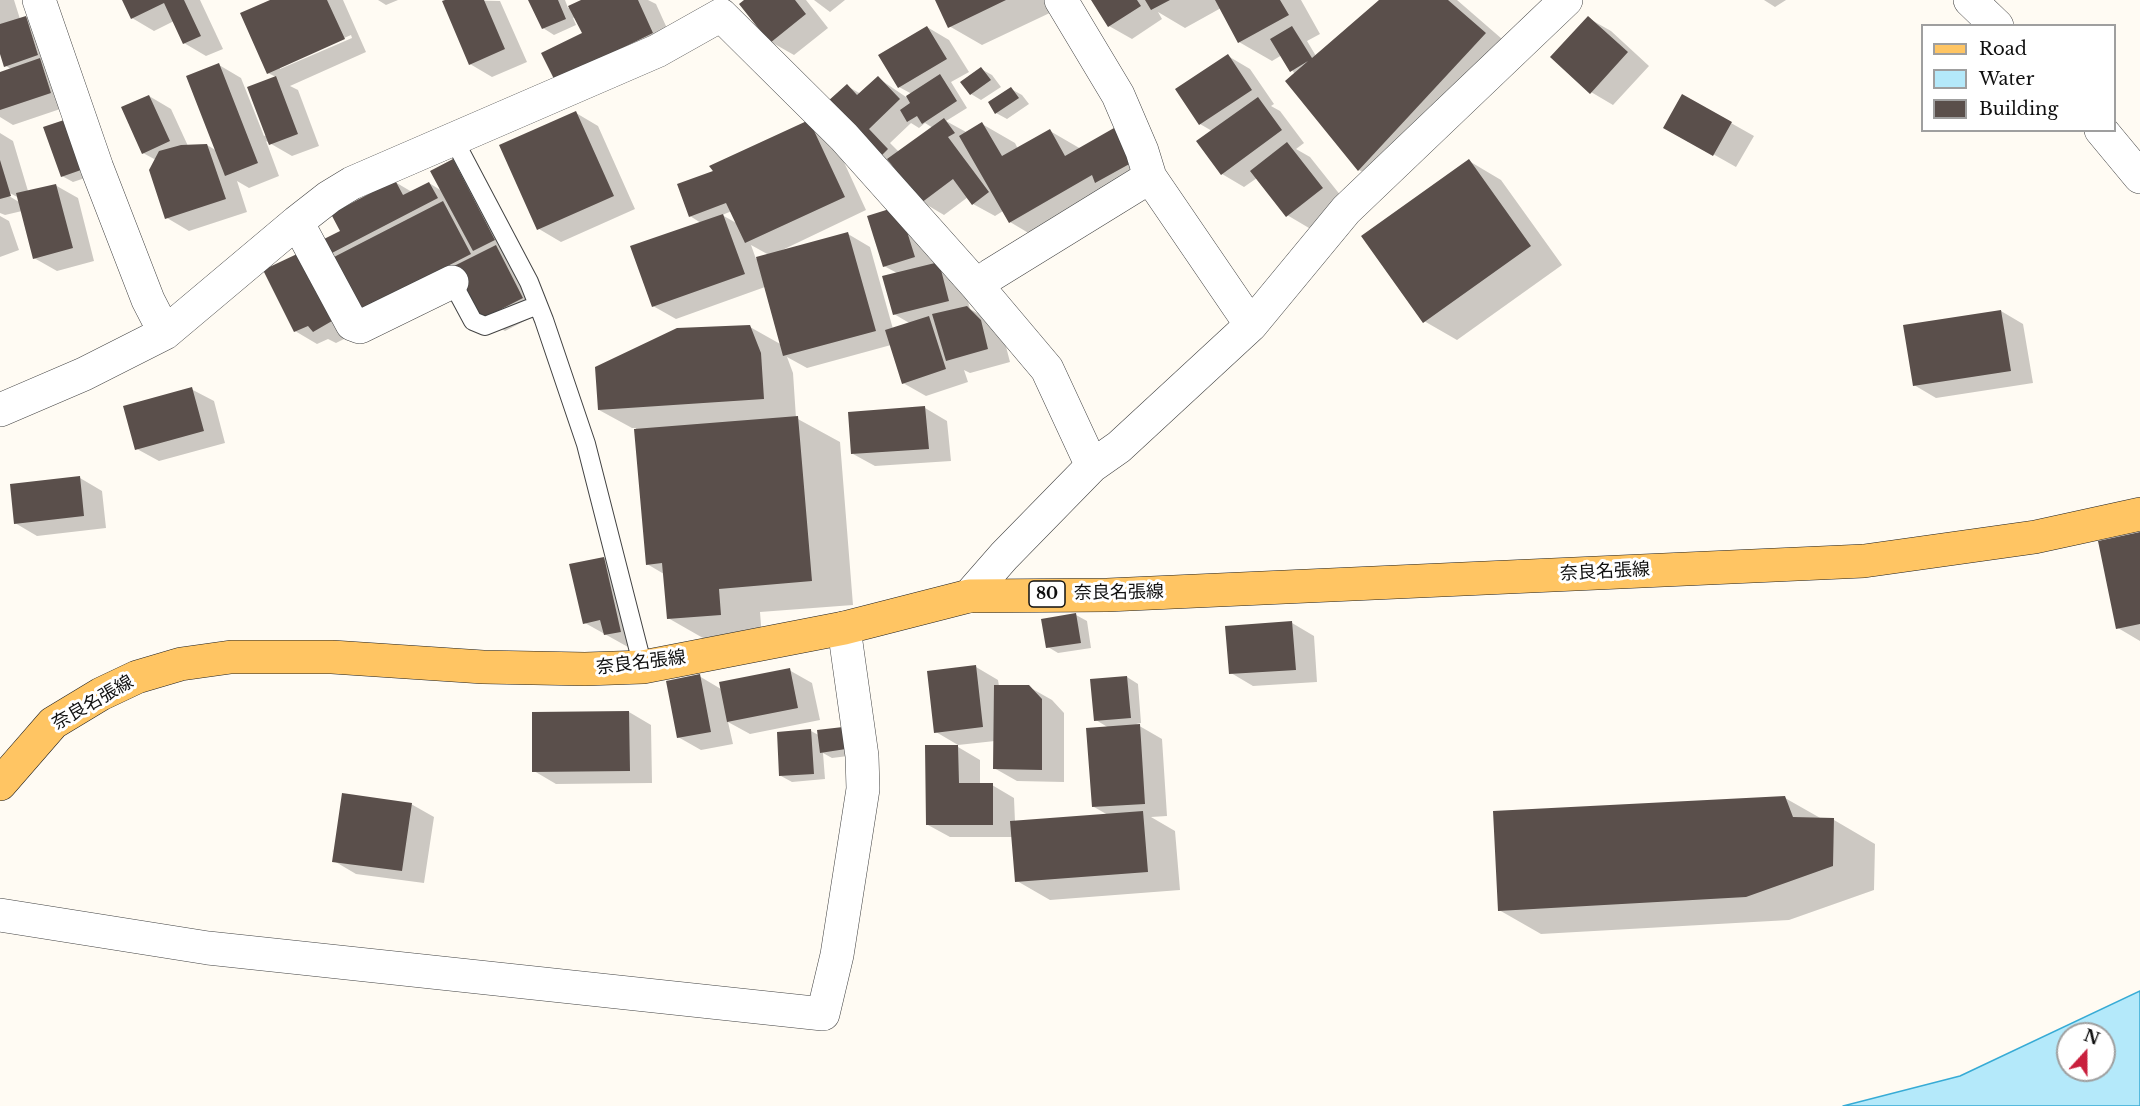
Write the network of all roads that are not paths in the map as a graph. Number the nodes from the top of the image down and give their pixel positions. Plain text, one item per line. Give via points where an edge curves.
1 (39, 0) edge
2 (1061, 0) edge
3 (1566, 0) edge
4 (1970, 0) edge
5 (716, 7) edge
6 (1995, 24) edge
7 (2103, 132) edge
8 (454, 140) junction
9 (1150, 177) junction
10 (2140, 177) edge
11 (297, 222) junction
12 (452, 282) joint
13 (977, 286) junction
14 (538, 304) junction
15 (1251, 324) junction
16 (165, 333) junction
17 (0, 410) edge
18 (1092, 466) junction
19 (2140, 514) edge
20 (969, 596) junction
21 (844, 628) junction
22 (643, 667) junction
23 (0, 784) edge
24 (0, 915) edge

1 - 16 street via 93,157 148,300
2 - 9 street via 1118,95
3 - 15 street via 1346,210
4 - 6 street
5 - 8 street via 657,51
5 - 13 street via 844,137
7 - 10 street
8 - 11 street via 352,183
8 - 14 lane
9 - 13 street
9 - 15 street
11 - 12 street via 352,324 360,327
11 - 16 street
12 - 14 lane via 473,321 485,326
13 - 18 street via 1047,369
14 - 22 lane via 586,444
15 - 18 street via 1119,447
16 - 17 street
18 - 20 street
19 - 20 main road, 奈良名張線 / 80 via 2035,537 1864,561 1119,595
20 - 21 main road, 奈良名張線 / 80
21 - 22 main road, 奈良名張線 / 80
21 - 24 street via 863,789 837,955 823,1014 208,948
22 - 23 main road, 奈良名張線 / 80 via 483,667 277,655 181,664 137,677 53,723

